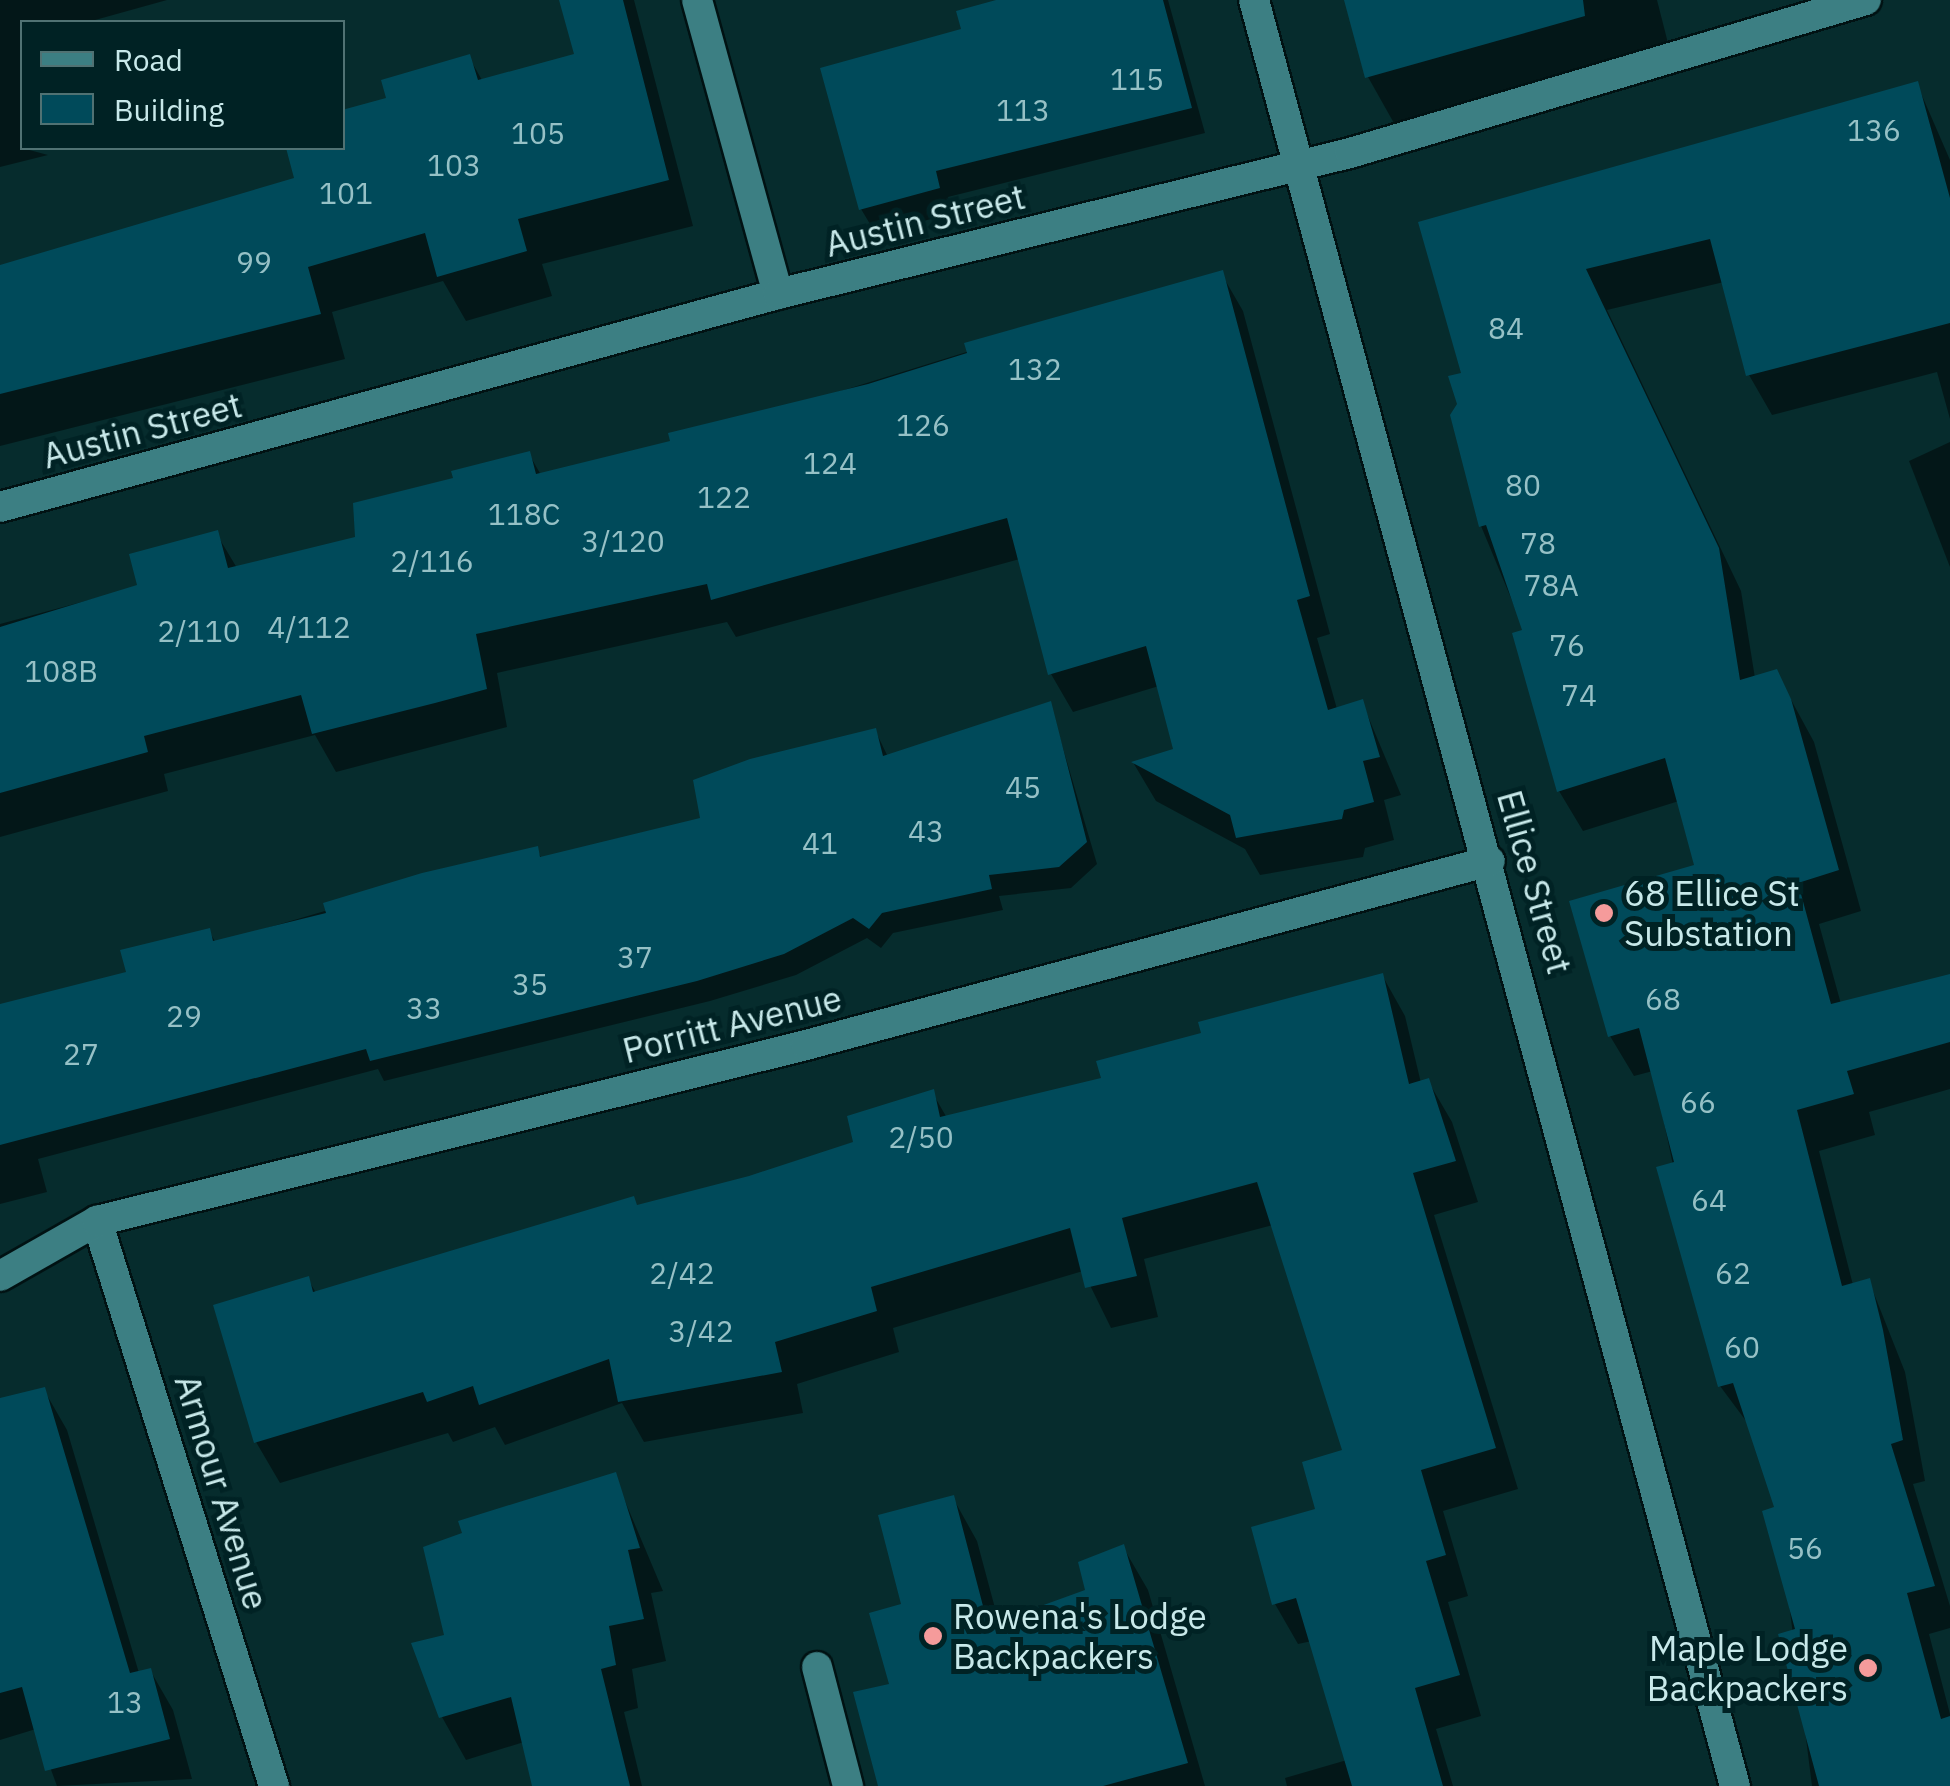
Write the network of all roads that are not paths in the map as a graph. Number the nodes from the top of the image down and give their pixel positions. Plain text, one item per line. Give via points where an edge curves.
1 (697, 0) edge
2 (1254, 0) edge
3 (1866, 0) edge
4 (1298, 163) junction
5 (778, 294) junction
6 (0, 508) edge
7 (1490, 861) junction
8 (97, 1221) junction
9 (0, 1276) edge
10 (817, 1667) dead end
11 (274, 1786) edge
12 (848, 1786) edge
13 (1735, 1786) edge

1 - 5 street
2 - 4 street, Ellice Street
3 - 4 street, Austin Street
4 - 5 street, Austin Street
4 - 7 street, Ellice Street
5 - 6 street, Austin Street
7 - 8 street, Porritt Avenue via 806,1045
7 - 13 street, Ellice Street
8 - 9 street, Porritt Avenue
8 - 11 street, Armour Avenue
10 - 12 street

